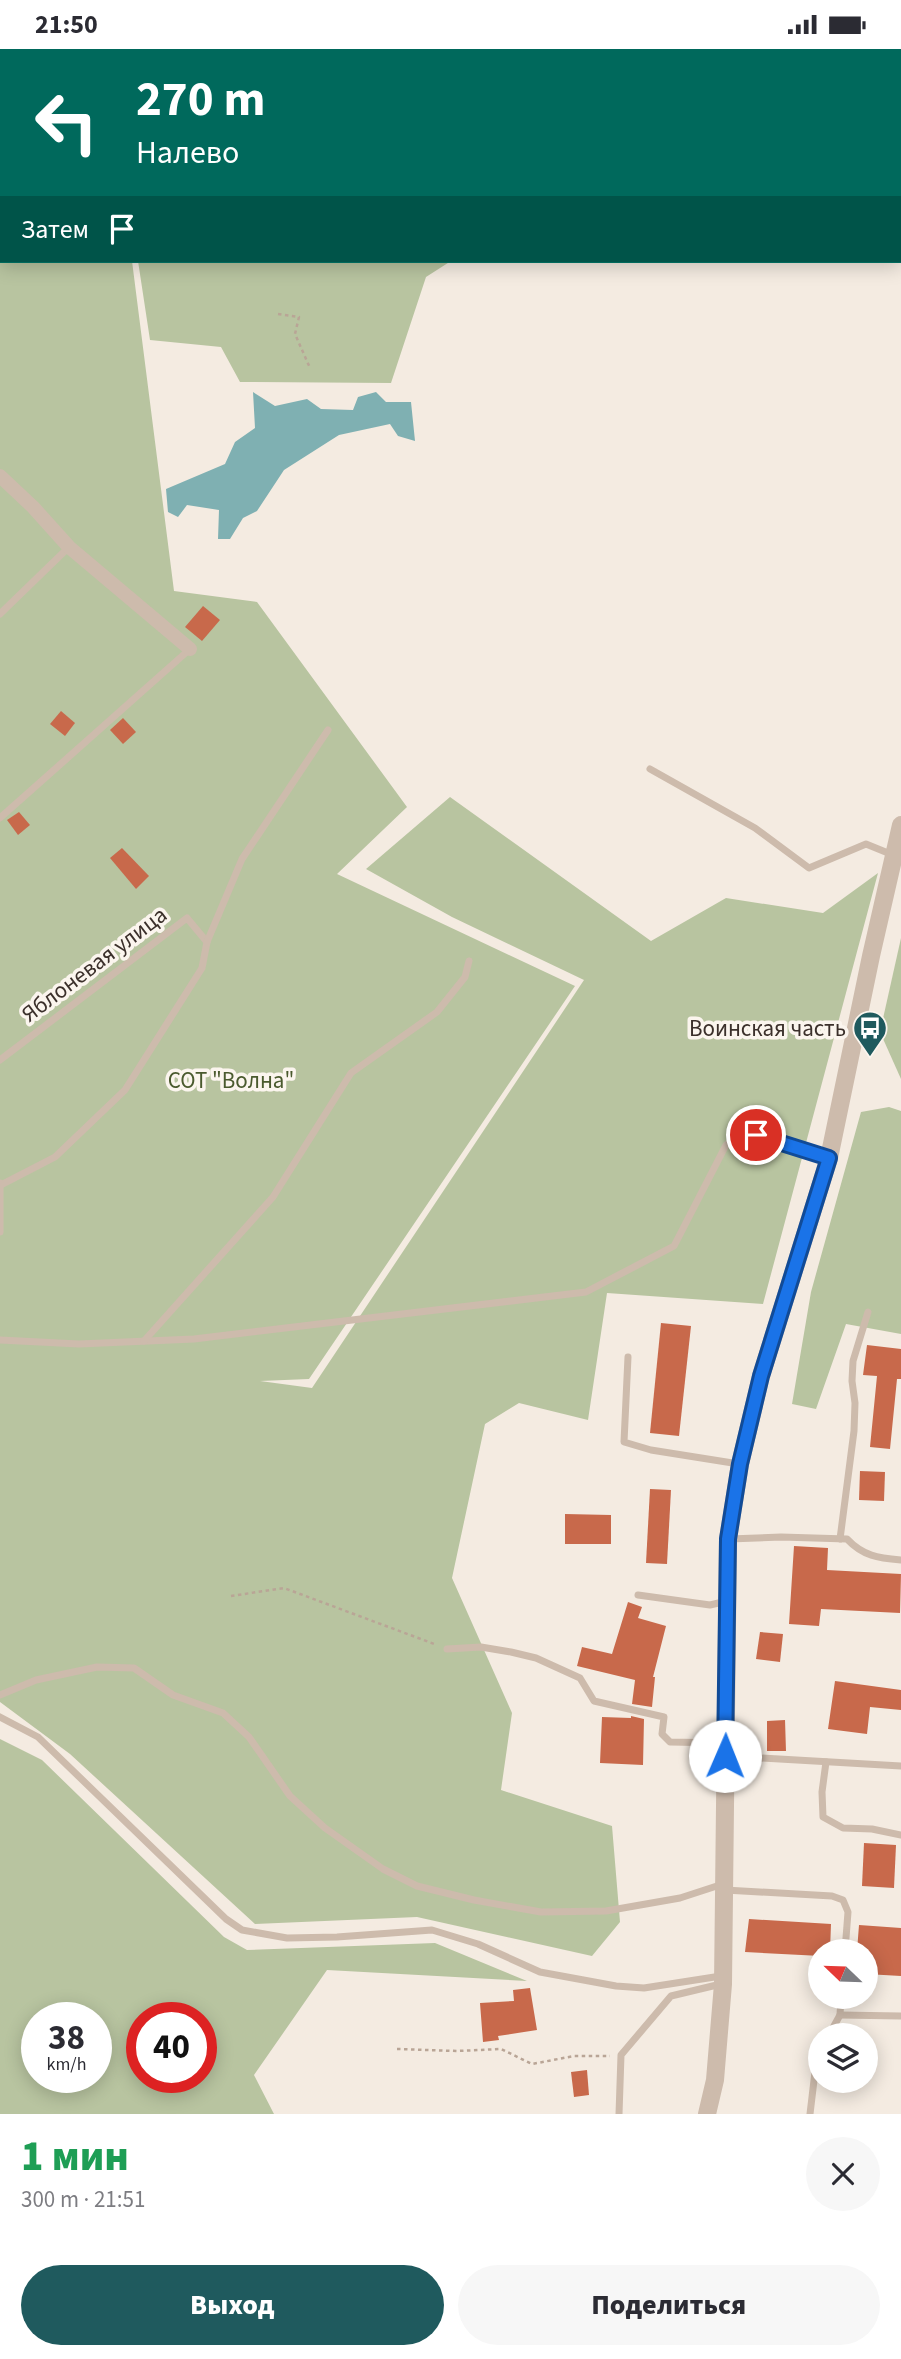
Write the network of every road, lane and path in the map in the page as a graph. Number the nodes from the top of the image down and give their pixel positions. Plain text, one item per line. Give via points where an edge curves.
1 (278, 313) dead end
2 (310, 369) dead end
3 (0, 476) edge
4 (69, 548) junction
5 (0, 614) edge
6 (190, 649) joint
7 (328, 730) dead end
8 (650, 769) dead end
9 (0, 818) edge
10 (901, 825) edge
11 (894, 855) junction
12 (207, 942) junction
13 (469, 961) dead end
14 (0, 1060) edge
15 (829, 1158) junction
16 (1, 1184) edge
17 (0, 1232) edge
18 (868, 1312) dead end
19 (0, 1340) edge
20 (144, 1341) junction
21 (628, 1357) dead end
22 (740, 1464) junction
23 (728, 1539) junction
24 (840, 1539) junction
25 (901, 1559) edge
26 (638, 1595) dead end
27 (232, 1596) dead end
28 (727, 1601) junction
29 (447, 1649) joint
30 (0, 1695) edge
31 (0, 1717) edge
32 (725, 1750) junction
33 (826, 1762) junction
34 (901, 1766) edge
35 (901, 1835) edge
36 (724, 1887) junction
37 (846, 1939) edge
38 (722, 1980) junction
39 (840, 2009) edge
40 (840, 2015) junction
41 (901, 2016) edge
42 (836, 2023) edge
43 (397, 2049) dead end
44 (621, 2055) junction
45 (812, 2093) edge
46 (619, 2114) edge
47 (707, 2114) edge
48 (810, 2114) edge

1 - 2 path via 299,317 295,334
3 - 4 street
4 - 5 lane
4 - 6 street
6 - 9 lane
7 - 12 lane via 242,859
8 - 11 lane via 755,828 809,868 866,844
10 - 11 street
11 - 15 street
12 - 14 lane, Яблоневая улица via 187,918
12 - 16 lane via 202,968 125,1090 55,1157
13 - 20 lane via 465,977 437,1012 351,1073 273,1197
15 - 20 lane via 756,1135 738,1136 726,1145 674,1245 586,1292 194,1339
15 - 22 street via 761,1376
16 - 17 lane
18 - 24 lane via 853,1361 854,1431
19 - 20 lane
21 - 22 lane via 624,1442
22 - 23 street
23 - 24 lane
23 - 28 street
24 - 25 lane via 847,1539 859,1551
26 - 28 lane via 710,1605
27 - 29 path via 284,1587
28 - 32 street
29 - 32 lane via 481,1647 536,1658 580,1678 594,1701 664,1717 662,1734 670,1742
30 - 36 lane via 36,1680 97,1667 134,1668 173,1695 223,1713 248,1737 290,1796 325,1828 383,1869 417,1886 541,1912 606,1911
31 - 38 lane via 38,1737 242,1930 287,1938 432,1930 478,1944 540,1972 616,1986 644,1988
32 - 33 lane
32 - 36 street
33 - 34 lane
33 - 35 lane via 823,1817 843,1828
36 - 37 lane via 843,1900 848,1912
36 - 38 street
38 - 44 lane via 671,1996
38 - 47 street via 715,2080
39 - 40 lane
40 - 41 lane
40 - 42 lane
43 - 44 path via 501,2049 532,2064 574,2056
44 - 46 lane
45 - 48 lane

